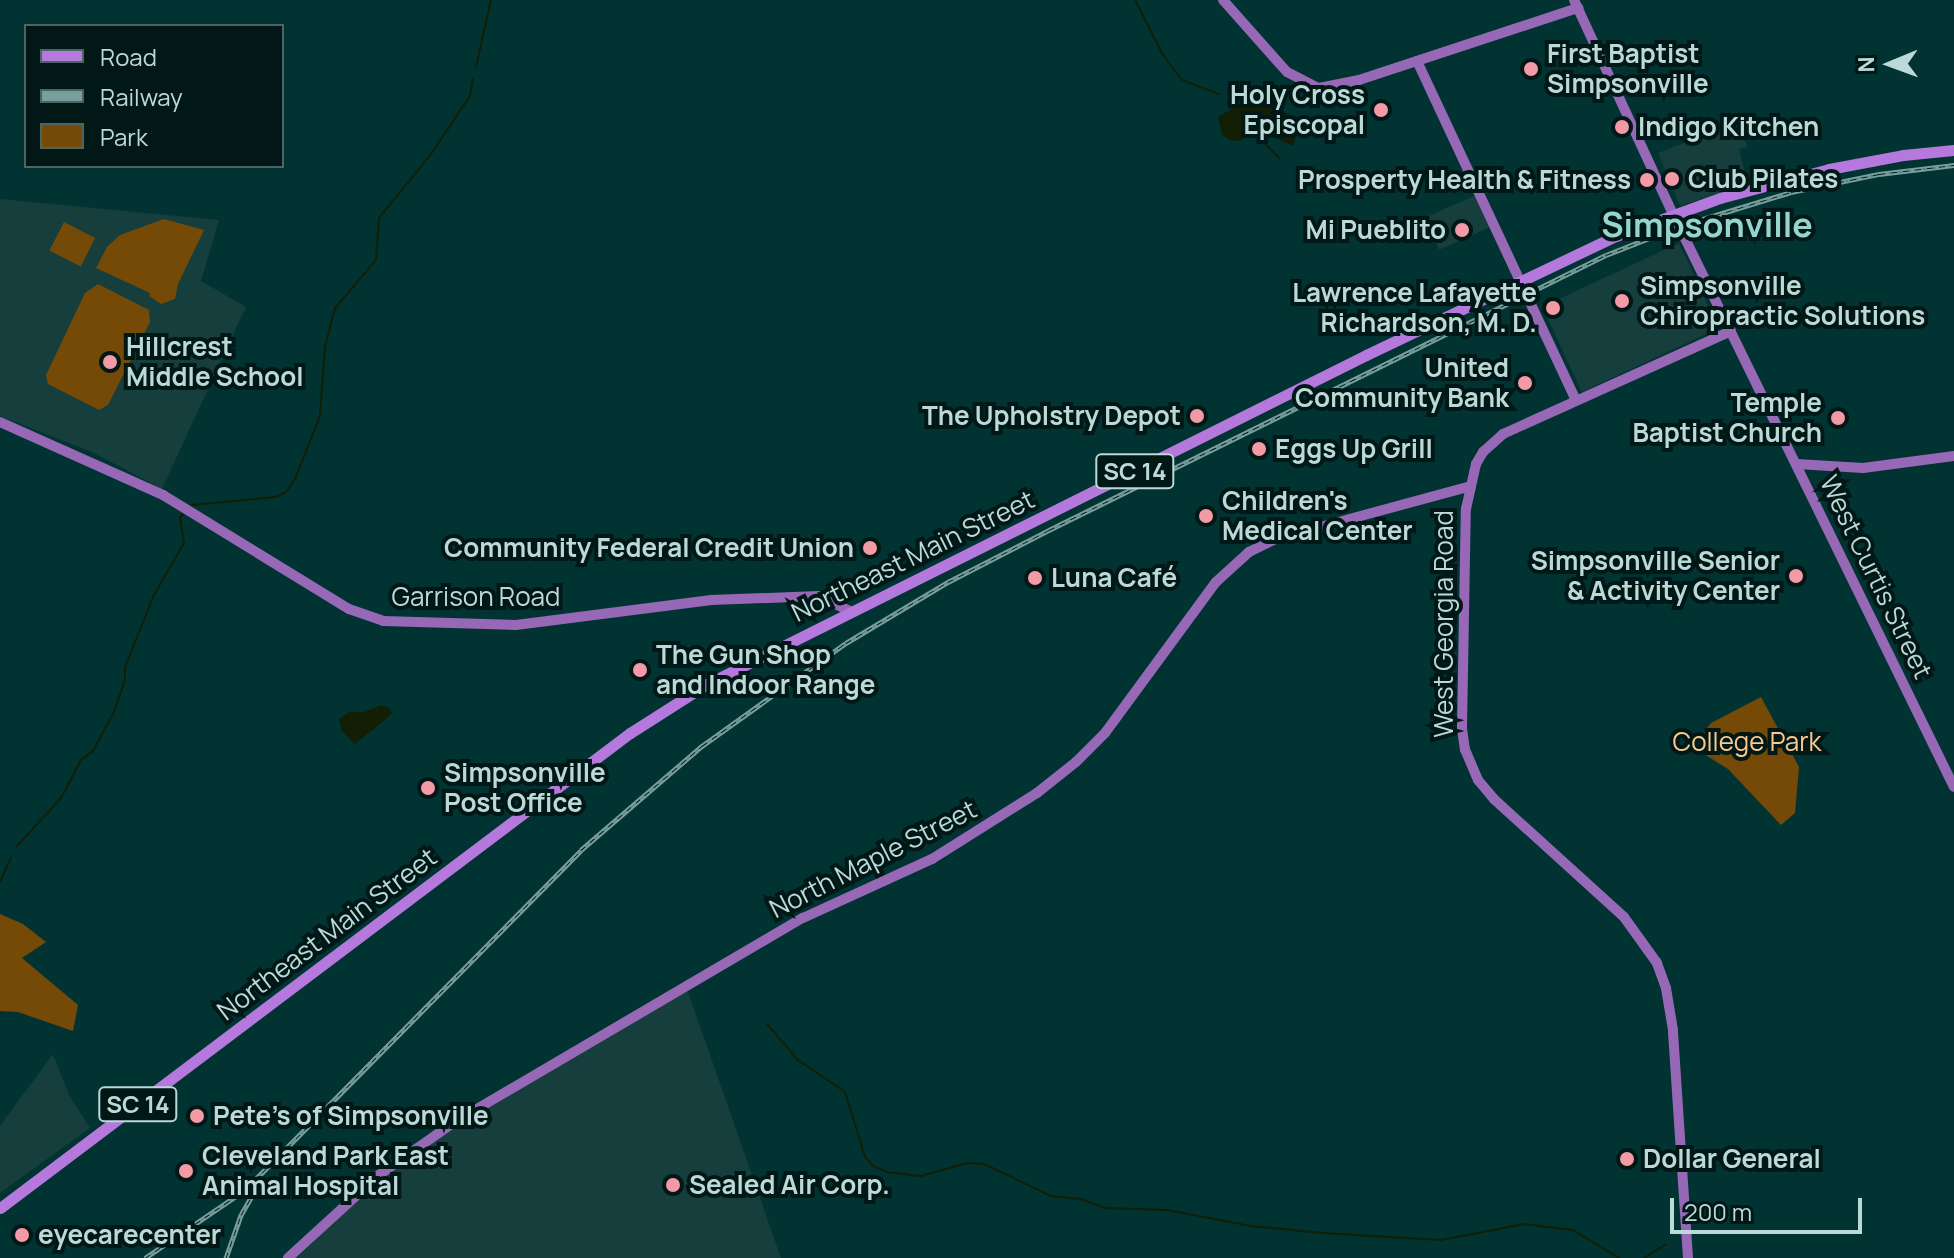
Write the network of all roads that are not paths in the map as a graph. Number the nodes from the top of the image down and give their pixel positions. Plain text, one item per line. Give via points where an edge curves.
1 (1223, 0) edge
2 (1576, 4) edge
3 (1417, 61) junction
4 (1954, 150) edge
5 (1673, 214) junction
6 (1522, 279) junction
7 (1731, 331) junction
8 (1576, 400) junction
9 (0, 422) edge
10 (1954, 456) edge
11 (1797, 464) junction
12 (1468, 487) junction
13 (852, 612) junction
14 (1954, 787) edge
15 (0, 1208) edge
16 (288, 1258) edge
17 (1688, 1258) edge

1 - 3 street via 1287,72 1312,86 1336,86
2 - 3 street
2 - 5 street, West Curtis Street
3 - 6 street
4 - 5 main road, SC 14 via 1844,166
5 - 6 main road, Northeast Main Street / SC 14
5 - 7 street, West Curtis Street
6 - 8 street
6 - 13 main road, Northeast Main Street / SC 14
7 - 8 street
7 - 11 street, West Curtis Street
8 - 12 street via 1495,440 1476,464
9 - 13 street, Garrison Road via 163,495 349,609 383,621 516,625 711,600 819,596
10 - 11 street via 1863,468
11 - 14 street, West Curtis Street
12 - 16 street, North Maple Street via 1276,539 1249,552 1216,582 1105,733 1037,793 932,859 803,918 465,1115 379,1175
12 - 17 street, West Georgia Road via 1465,750 1478,780 1494,799 1624,917 1657,963 1673,1030
13 - 15 main road, Northeast Main Street / SC 14 via 707,684 630,733

